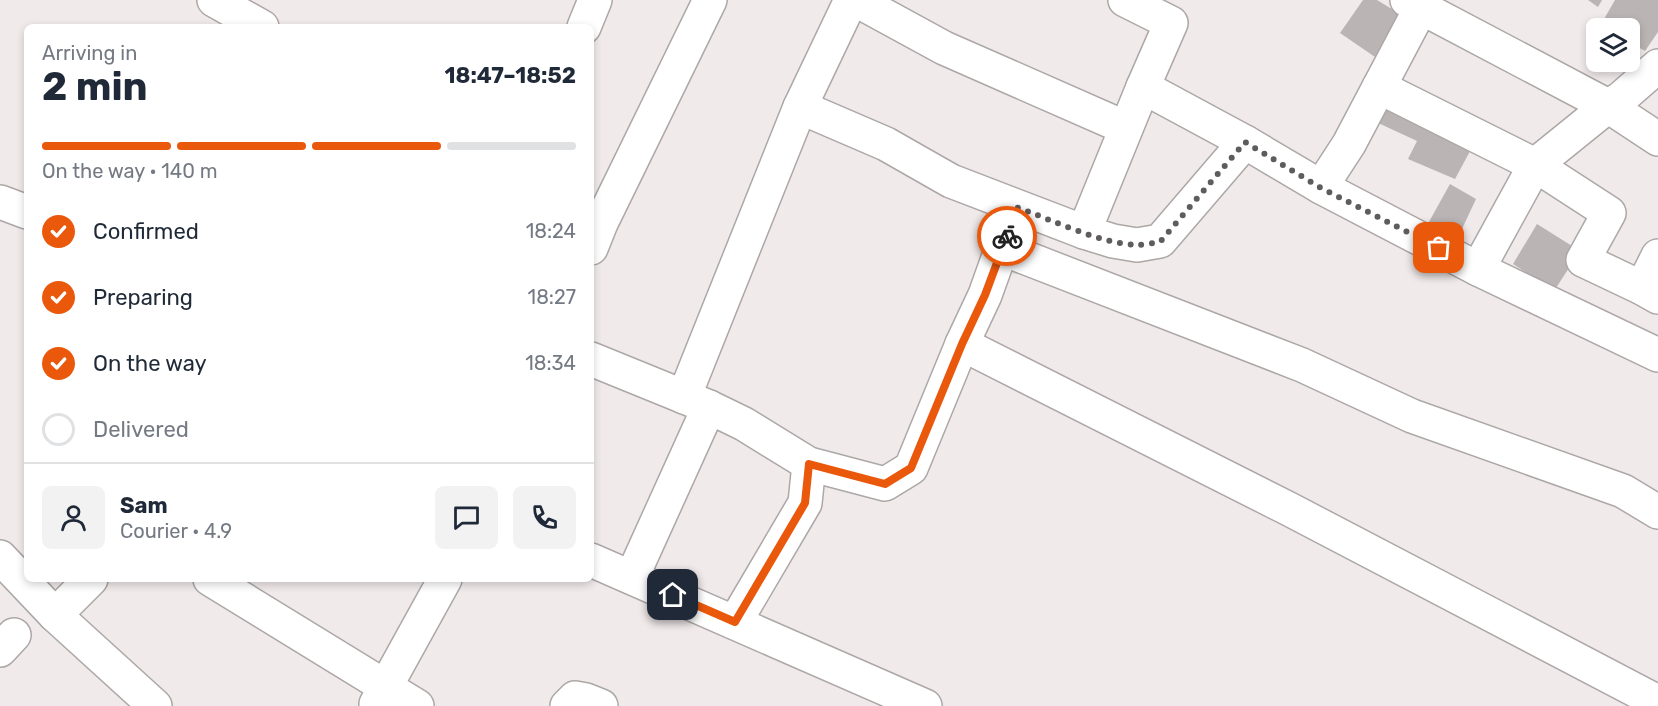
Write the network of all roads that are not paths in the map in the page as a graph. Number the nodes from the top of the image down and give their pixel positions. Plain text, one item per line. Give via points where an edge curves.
1 (214, 0) edge
2 (595, 0) edge
3 (710, 0) edge
4 (851, 0) edge
5 (856, 0) edge
6 (1125, 0) edge
7 (1417, 3) edge
8 (257, 24) edge
9 (585, 24) edge
10 (1658, 66) edge
11 (1143, 87) junction
12 (1379, 87) junction
13 (1608, 106) junction
14 (800, 108) junction
15 (1126, 128) junction
16 (1658, 140) edge
17 (1245, 142) junction
18 (1535, 165) junction
19 (1321, 188) junction
20 (0, 202) edge
21 (1016, 207) junction
22 (24, 211) edge
23 (594, 230) edge
24 (1084, 232) junction
25 (1003, 249) junction
26 (1658, 256) edge
27 (1478, 269) junction
28 (1650, 293) edge
29 (962, 344) junction
30 (1658, 355) edge
31 (594, 360) edge
32 (696, 402) junction
33 (809, 464) junction
34 (1658, 512) edge
35 (0, 557) edge
36 (594, 561) edge
37 (632, 577) junction
38 (88, 582) edge
39 (214, 582) edge
40 (443, 582) edge
41 (54, 615) junction
42 (735, 622) junction
43 (380, 696) edge
44 (1658, 702) edge
45 (155, 706) edge
46 (417, 706) edge
47 (567, 706) edge
48 (601, 706) edge
49 (925, 706) edge

1 - 8 street
2 - 9 street
3 - 23 street
4 - 14 street
5 - 15 street via 944,48
6 - 11 street via 1171,23
7 - 12 street
7 - 13 street
10 - 13 street
11 - 15 street
11 - 17 street
12 - 18 street
12 - 19 street
13 - 16 street
13 - 18 street
14 - 21 street via 886,144 951,181
14 - 32 street
15 - 24 street
17 - 19 street
17 - 24 street via 1160,242 1137,245
18 - 27 street
18 - 28 street via 1609,213 1583,260
19 - 27 street
20 - 22 street
21 - 24 street
21 - 25 street
25 - 29 street
25 - 34 street via 1302,365 1412,416 1623,491
26 - 28 street
27 - 30 street
29 - 33 street via 911,468 885,484
29 - 44 street
31 - 32 street
32 - 33 street via 744,424
32 - 37 street
33 - 42 street via 805,503
35 - 41 street
36 - 37 street
37 - 42 street
38 - 41 street
39 - 43 street
40 - 43 street
41 - 45 street
42 - 49 street
43 - 46 street
47 - 48 street via 575,698

